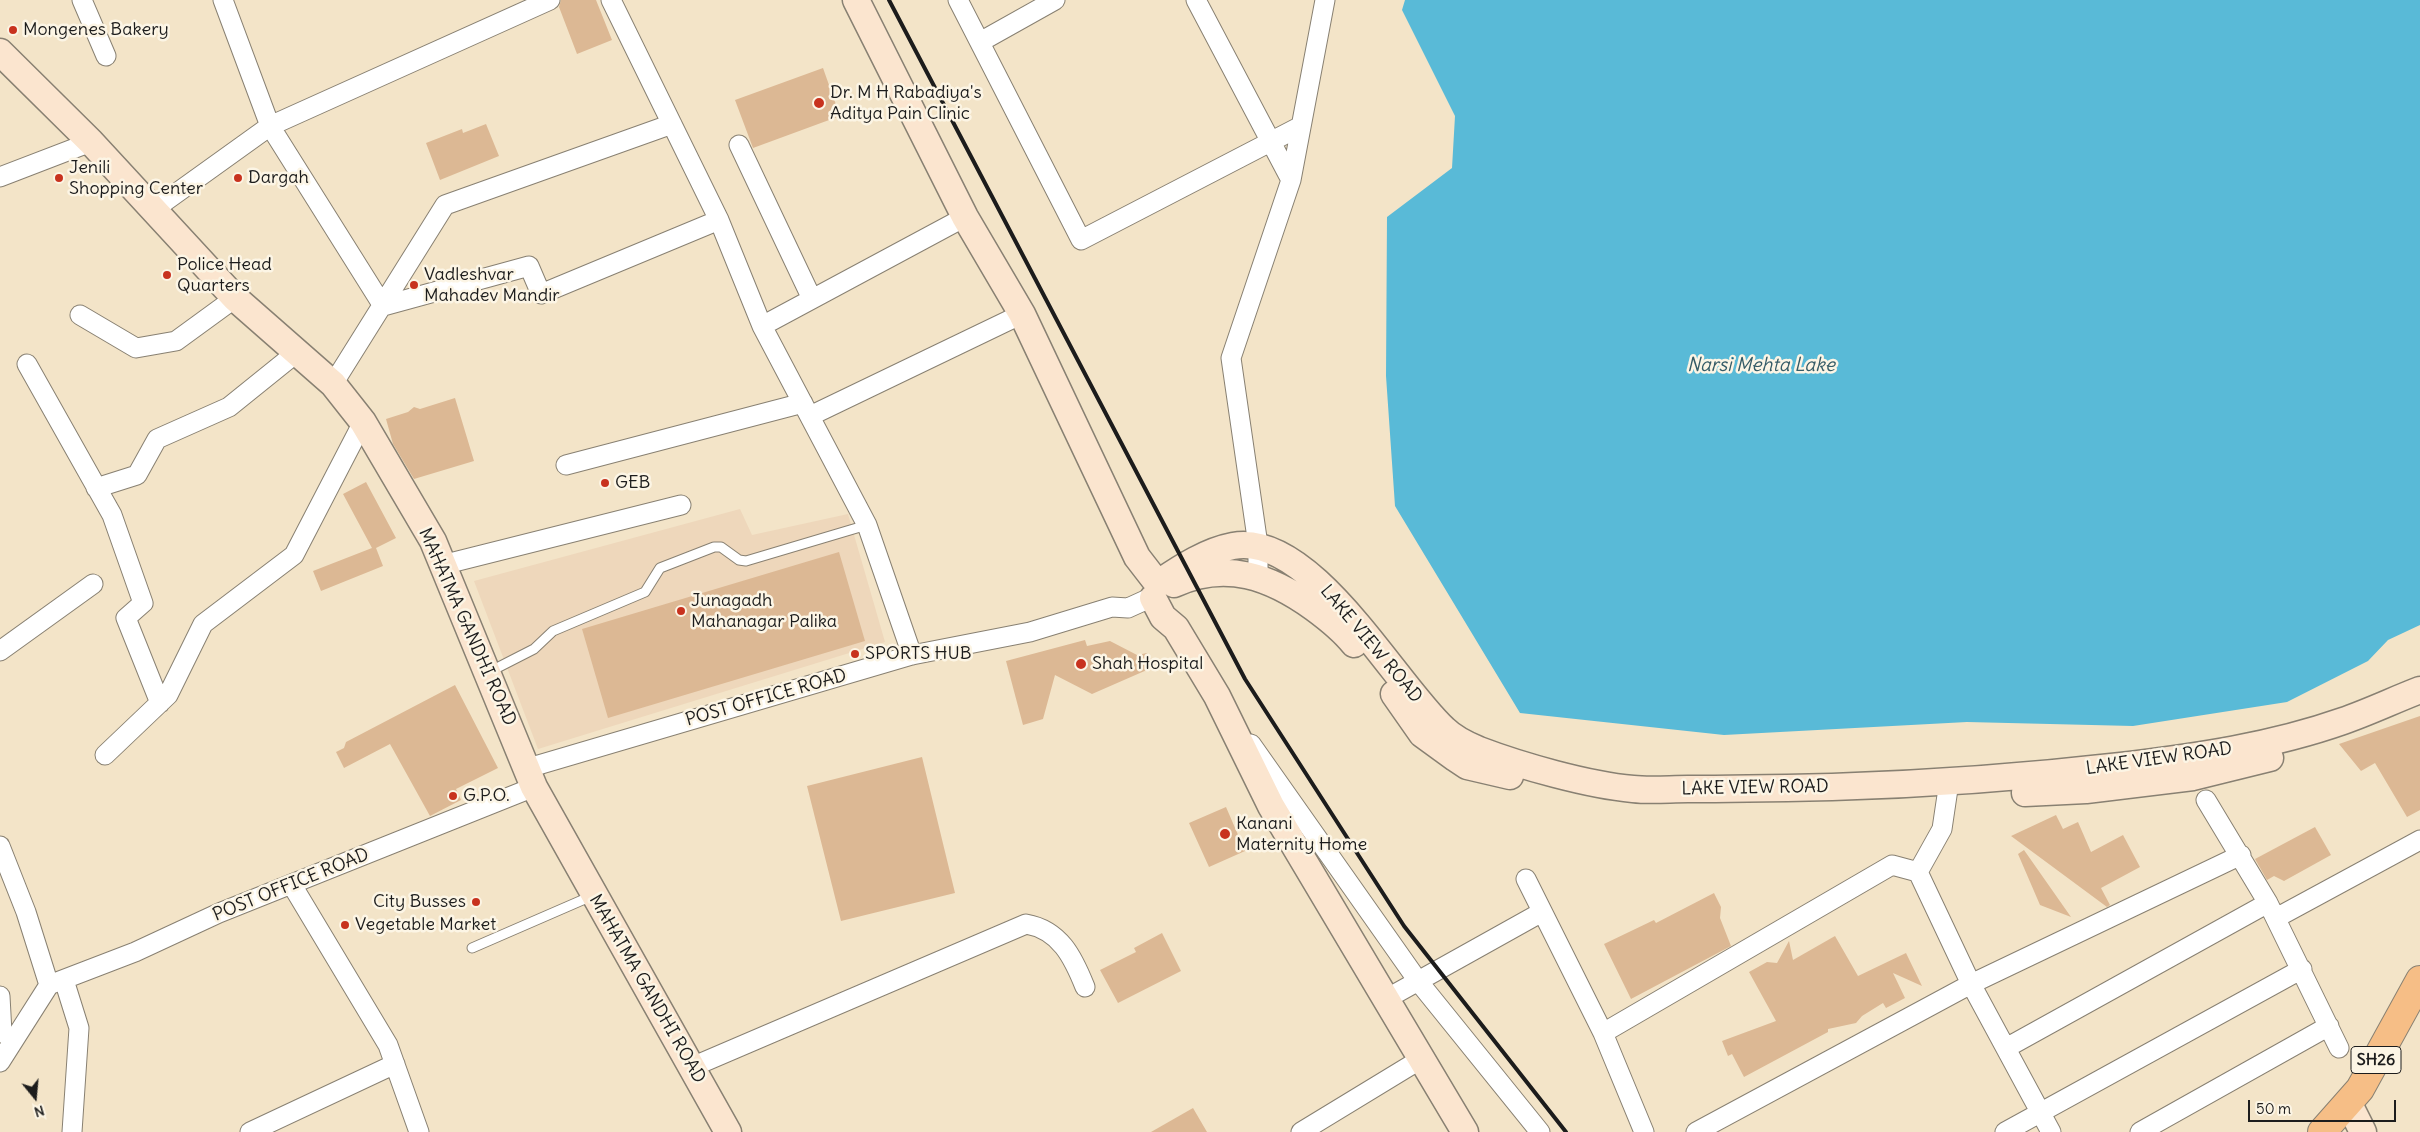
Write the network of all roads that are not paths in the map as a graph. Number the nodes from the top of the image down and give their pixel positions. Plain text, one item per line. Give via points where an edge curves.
1 (82, 0) edge
2 (223, 0) edge
3 (550, 0) edge
4 (611, 0) edge
5 (856, 0) edge
6 (958, 0) edge
7 (1055, 0) edge
8 (1196, 0) edge
9 (1325, 0) edge
10 (980, 42) junction
11 (0, 52) edge
12 (106, 56) dead end
13 (672, 124) junction
14 (270, 126) junction
15 (1301, 126) junction
16 (1272, 141) junction
17 (91, 142) junction
18 (739, 145) dead end
19 (0, 177) edge
20 (1291, 180) junction
21 (153, 210) junction
22 (965, 217) junction
23 (718, 220) junction
24 (234, 298) junction
25 (812, 299) junction
26 (383, 306) junction
27 (1022, 314) junction
28 (80, 315) dead end
29 (762, 326) junction
30 (296, 353) junction
31 (27, 364) dead end
32 (333, 384) junction
33 (806, 410) junction
34 (363, 422) junction
35 (566, 465) dead end
36 (96, 488) junction
37 (681, 505) dead end
38 (867, 525) junction
39 (1258, 545) junction
40 (442, 565) junction
41 (1258, 578) junction
42 (93, 584) dead end
43 (1156, 587) junction
44 (0, 651) edge
45 (912, 655) junction
46 (488, 673) junction
47 (2420, 690) edge
48 (1217, 696) junction
49 (160, 703) junction
50 (2420, 708) edge
51 (105, 755) dead end
52 (2190, 767) junction
53 (531, 778) junction
54 (1949, 790) junction
55 (2206, 800) dead end
56 (2420, 840) edge
57 (0, 846) edge
58 (2241, 855) junction
59 (1918, 872) junction
60 (1526, 879) dead end
61 (292, 885) junction
62 (594, 895) junction
63 (2272, 911) junction
64 (1542, 912) junction
65 (472, 948) dead end
66 (2302, 969) junction
67 (2420, 980) edge
68 (1418, 981) junction
69 (56, 983) junction
70 (1971, 984) junction
71 (1085, 987) dead end
72 (0, 996) edge
73 (1386, 1000) junction
74 (2420, 1018) edge
75 (2329, 1026) junction
76 (7, 1032) edge
77 (1603, 1033) junction
78 (2006, 1048) junction
79 (2339, 1048) dead end
80 (1421, 1060) junction
81 (0, 1062) edge
82 (395, 1064) junction
83 (692, 1067) junction
84 (2040, 1113) junction
85 (2354, 1123) edge
86 (1702, 1131) edge
87 (72, 1132) edge
88 (250, 1132) edge
89 (419, 1132) edge
90 (728, 1132) edge
91 (1301, 1132) edge
92 (1465, 1132) edge
93 (1540, 1132) edge
94 (1644, 1132) edge
95 (2004, 1132) edge
96 (2051, 1132) edge
97 (2140, 1132) edge
98 (2322, 1132) edge

1 - 12 street
2 - 14 street
3 - 14 street
4 - 13 street
5 - 22 main road
6 - 10 street
7 - 10 street
8 - 16 street
9 - 15 street
10 - 16 street via 1081,240
11 - 17 main road, MAHATMA GANDHI ROAD
13 - 23 street
13 - 26 street via 445,204
14 - 21 street
14 - 26 street
15 - 16 street
15 - 20 street
16 - 20 street
17 - 19 street
17 - 21 main road, MAHATMA GANDHI ROAD
18 - 25 street
20 - 39 street via 1232,358
21 - 24 main road, MAHATMA GANDHI ROAD
22 - 25 street
22 - 27 main road
23 - 26 street via 540,294 530,266
23 - 29 street
24 - 28 street via 176,341 136,348
24 - 30 main road, MAHATMA GANDHI ROAD
25 - 29 street
26 - 32 street
27 - 33 street
27 - 43 main road via 1137,557
29 - 33 street
30 - 32 main road, MAHATMA GANDHI ROAD
30 - 36 street via 229,407 157,439 137,475
31 - 36 street
32 - 34 main road, MAHATMA GANDHI ROAD
33 - 35 street
33 - 38 street
34 - 40 main road, MAHATMA GANDHI ROAD via 433,541
34 - 49 street via 294,554 203,624 168,694
36 - 49 street via 112,515 143,603 126,618
37 - 40 street
38 - 45 street
38 - 46 lane via 746,560 739,560 721,547 660,568 645,592 553,631 534,649
39 - 41 street
39 - 43 main road, LAKE VIEW ROAD via 1236,545 1212,552
39 - 54 main road, LAKE VIEW ROAD via 1314,578 1355,620 1445,731 1482,750 1582,780 1632,789
40 - 46 main road, MAHATMA GANDHI ROAD
41 - 43 main road, LAKE VIEW ROAD via 1237,573 1216,574
41 - 54 main road, LAKE VIEW ROAD via 1289,590 1342,629 1422,734 1466,766 1634,805
42 - 44 street
43 - 45 street, POST OFFICE ROAD via 1122,596 1112,607 1030,632
43 - 48 main road via 1172,612 1176,628
45 - 53 street, POST OFFICE ROAD
46 - 53 main road, MAHATMA GANDHI ROAD
47 - 52 main road, LAKE VIEW ROAD via 2344,721
48 - 68 street
48 - 73 main road via 1271,806
49 - 51 street
50 - 52 main road, LAKE VIEW ROAD via 2319,746
52 - 54 main road, LAKE VIEW ROAD via 2031,777
53 - 61 street, POST OFFICE ROAD
53 - 62 main road, MAHATMA GANDHI ROAD
54 - 59 street via 1942,828
55 - 58 street
56 - 63 street
57 - 69 street
58 - 63 street
58 - 70 street
59 - 70 street
59 - 77 street via 1892,865
60 - 64 street
61 - 69 street, POST OFFICE ROAD
61 - 82 street via 388,1045
62 - 65 lane
62 - 83 main road, MAHATMA GANDHI ROAD
63 - 66 street
63 - 78 street
64 - 68 street
64 - 77 street
66 - 75 street
66 - 84 street
67 - 85 main road, SH26 via 2360,1089
68 - 73 street
68 - 93 street
69 - 76 street
69 - 87 street via 79,1028
70 - 78 street
70 - 86 street
71 - 83 street via 1075,962 1058,939 1041,927 1026,924
72 - 76 street
73 - 80 main road
74 - 85 main road, SH26
75 - 79 street
75 - 97 street
76 - 81 street
77 - 94 street
78 - 84 street
80 - 91 street
80 - 92 main road
82 - 88 street
82 - 89 street
83 - 90 main road, MAHATMA GANDHI ROAD
84 - 95 street
84 - 96 street
85 - 98 main road, SH26

